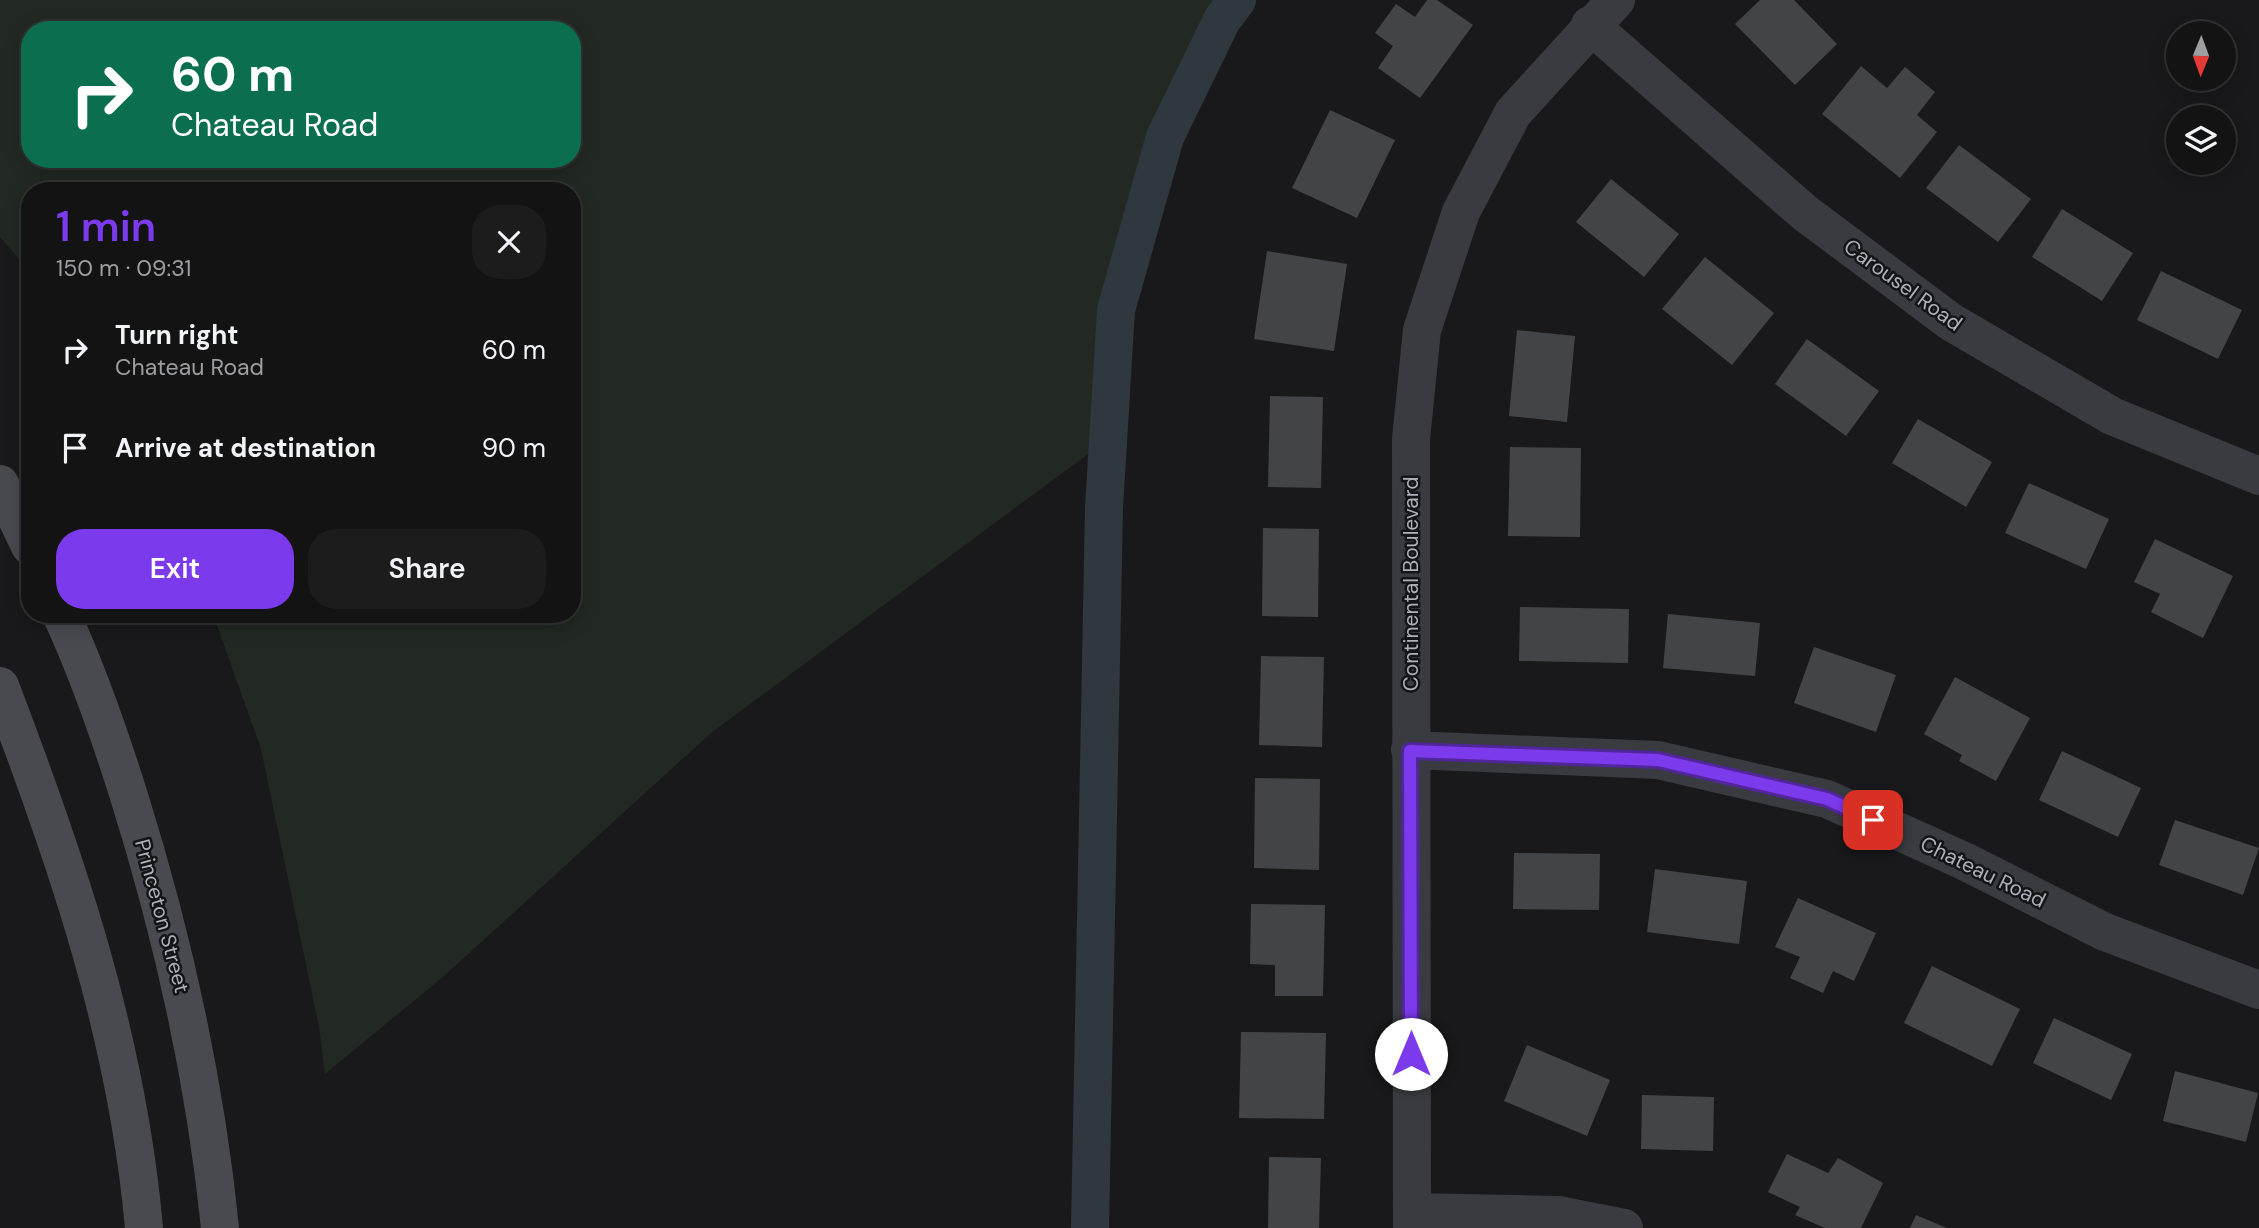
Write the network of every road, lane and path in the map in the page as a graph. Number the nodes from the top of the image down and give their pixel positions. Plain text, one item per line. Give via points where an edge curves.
1 (1603, 13) edge
2 (2259, 477) edge
3 (0, 484) edge
4 (21, 528) edge
5 (64, 623) edge
6 (0, 686) edge
7 (1410, 751) junction
8 (2259, 990) edge
9 (1412, 1220) edge
10 (144, 1228) edge
11 (220, 1228) edge
12 (1625, 1228) edge

1 - 2 street, Carousel Road via 1805,214 1951,321 2112,416
1 - 7 street, Continental Boulevard via 1513,113 1461,212 1422,330 1411,439
3 - 4 main road
5 - 11 main road, Princeton Street via 116,756 158,888 190,1022
6 - 10 main road via 84,921 119,1062
7 - 8 street, Chateau Road via 1658,760 1827,799 2105,932
7 - 9 street, Continental Boulevard
9 - 12 street via 1558,1214

